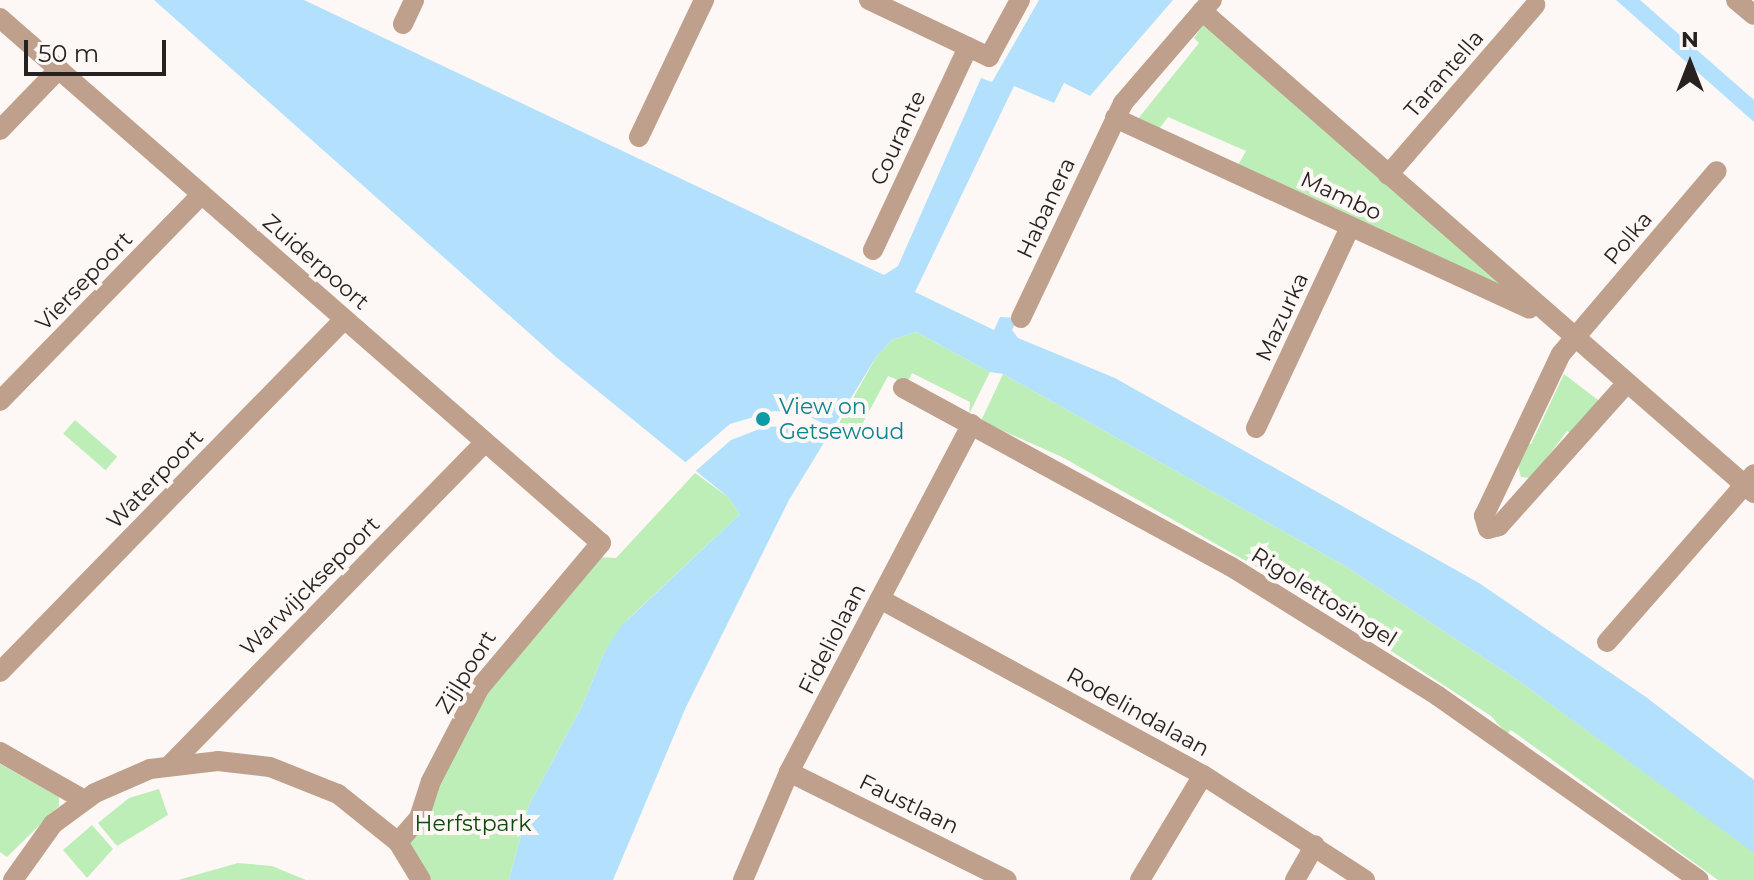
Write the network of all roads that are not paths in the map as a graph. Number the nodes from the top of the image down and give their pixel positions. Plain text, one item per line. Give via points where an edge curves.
1 (414, 0) edge
2 (704, 0) edge
3 (869, 0) edge
4 (1020, 0) edge
5 (1736, 0) edge
6 (1535, 5) dead end
7 (1207, 6) edge
8 (1754, 15) edge
9 (0, 18) edge
10 (403, 24) dead end
11 (968, 47) junction
12 (59, 69) junction
13 (1115, 118) junction
14 (0, 130) edge
15 (639, 137) dead end
16 (1717, 171) dead end
17 (1388, 175) junction
18 (202, 194) junction
19 (1350, 227) junction
20 (873, 250) dead end
21 (1547, 316) junction
22 (1021, 318) dead end
23 (344, 319) junction
24 (1575, 337) junction
25 (1626, 384) junction
26 (903, 388) dead end
27 (0, 401) edge
28 (972, 424) junction
29 (1256, 428) dead end
30 (485, 442) junction
31 (1506, 471) junction
32 (1751, 484) edge
33 (1532, 488) junction
34 (601, 543) joint
35 (880, 599) junction
36 (1607, 642) dead end
37 (0, 672) edge
38 (0, 752) edge
39 (170, 765) junction
40 (789, 772) junction
41 (1203, 775) junction
42 (84, 800) junction
43 (398, 842) junction
44 (1315, 845) junction
45 (9, 875) edge
46 (421, 880) edge
47 (743, 880) edge
48 (1007, 880) edge
49 (1140, 880) edge
50 (1295, 880) edge
51 (1365, 880) edge
52 (1699, 880) edge

1 - 10 street
2 - 15 street
3 - 11 street
4 - 11 street via 989,57
5 - 8 street
6 - 17 street, Tarantella
7 - 13 street, Habanera
7 - 17 street, Mambo
9 - 12 street, Zuiderpoort
11 - 20 street, Courante
12 - 14 street
12 - 18 street, Zuiderpoort
13 - 19 street, Mambo
13 - 22 street, Habanera
16 - 24 street, Polka
17 - 21 street, Mambo
18 - 23 street, Zuiderpoort
18 - 27 street, Viersepoort
19 - 21 street, Mambo
19 - 29 street, Mazurka
21 - 24 street, Mambo
23 - 30 street, Zuiderpoort
23 - 37 street, Waterpoort
24 - 25 street, Mambo
24 - 31 street, Polka via 1561,354
25 - 32 street, Mambo
25 - 33 street
26 - 28 street, Rigolettosingel
28 - 35 street, Fideliolaan
28 - 52 street, Rigolettosingel via 1230,566 1438,696
30 - 34 street, Zuiderpoort
30 - 39 street, Warwijcksepoort
31 - 33 street
31 - 33 street, Polka via 1484,516 1488,529 1499,526
32 - 36 street
34 - 43 street, Zijlpoort via 480,687 431,781 419,818
35 - 40 street, Fideliolaan
35 - 41 street, Rodelindalaan
38 - 42 street
39 - 42 street via 135,774
39 - 43 street via 235,762 288,772 338,794
40 - 47 street, Fideliolaan
40 - 48 street, Faustlaan
41 - 44 street, Rodelindalaan
41 - 49 street
42 - 45 street via 53,824
43 - 46 street
44 - 50 street
44 - 51 street, Rodelindalaan

